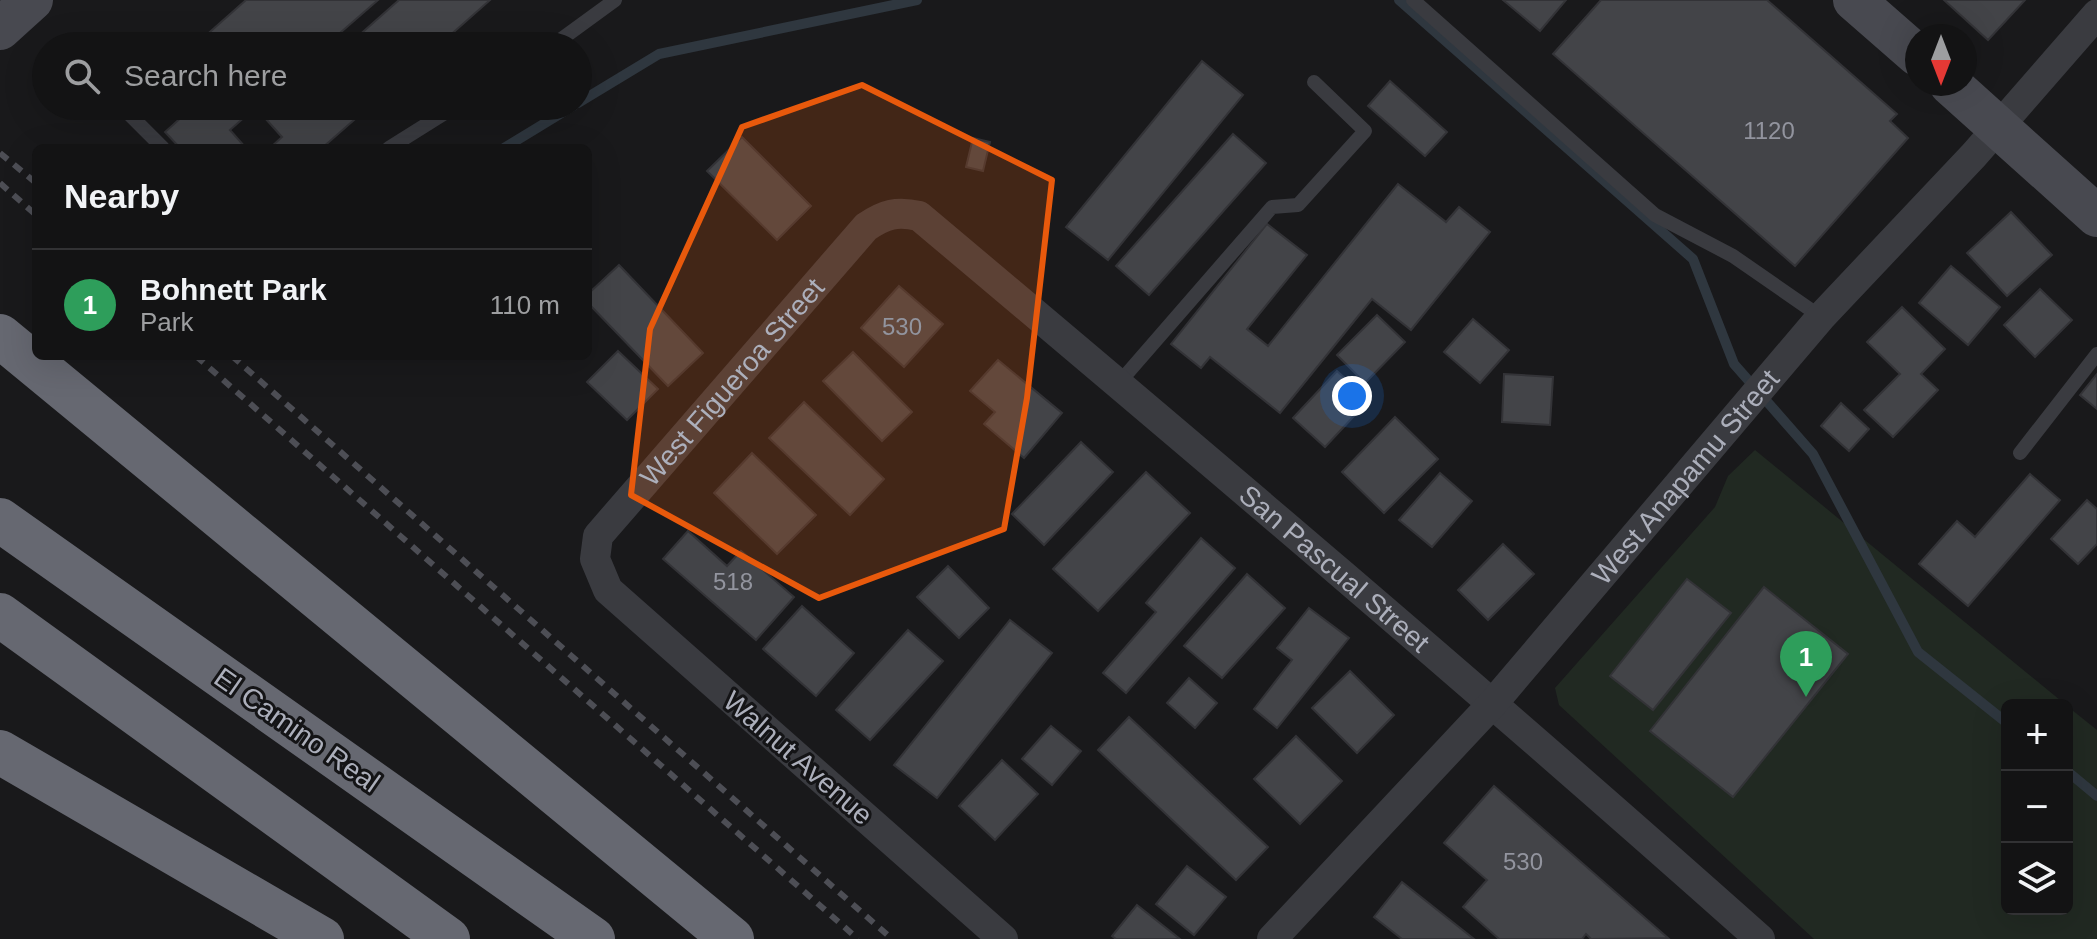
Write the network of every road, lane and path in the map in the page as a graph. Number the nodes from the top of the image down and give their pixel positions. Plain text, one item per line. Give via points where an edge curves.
1 (32, 0) edge
2 (615, 0) edge
3 (1413, 0) edge
4 (1854, 0) edge
5 (2097, 14) edge
6 (0, 29) edge
7 (571, 32) edge
8 (1905, 45) edge
9 (1314, 82) dead end
10 (1963, 96) edge
11 (135, 120) edge
12 (434, 120) edge
13 (1997, 127) junction
14 (159, 144) edge
15 (395, 144) edge
16 (900, 212) joint
17 (2097, 216) edge
18 (1821, 317) junction
19 (0, 336) edge
20 (2097, 354) edge
21 (1118, 384) junction
22 (2020, 453) dead end
23 (0, 520) edge
24 (599, 573) joint
25 (0, 615) edge
26 (1494, 702) junction
27 (0, 752) edge
28 (322, 939) edge
29 (448, 939) edge
30 (593, 939) edge
31 (732, 939) edge
32 (1003, 939) edge
33 (1272, 939) edge
34 (1760, 939) edge

1 - 6 street
2 - 7 lane
3 - 18 lane via 1655,215 1733,256
4 - 8 street
5 - 13 street, West Anapamu Street
9 - 21 lane via 1365,131 1298,205 1272,207
10 - 13 street
11 - 14 lane
12 - 15 lane
13 - 17 street
13 - 18 street, West Anapamu Street
16 - 21 street, San Pascual Street via 919,216
16 - 24 street, West Figueroa Street via 866,227 598,536
18 - 26 street, West Anapamu Street
19 - 31 highway
20 - 22 lane
21 - 26 street, San Pascual Street
23 - 30 highway, El Camino Real
24 - 32 street, Walnut Avenue via 608,590
25 - 29 highway
26 - 33 street, West Anapamu Street
26 - 34 street, San Pascual Street
27 - 28 highway

